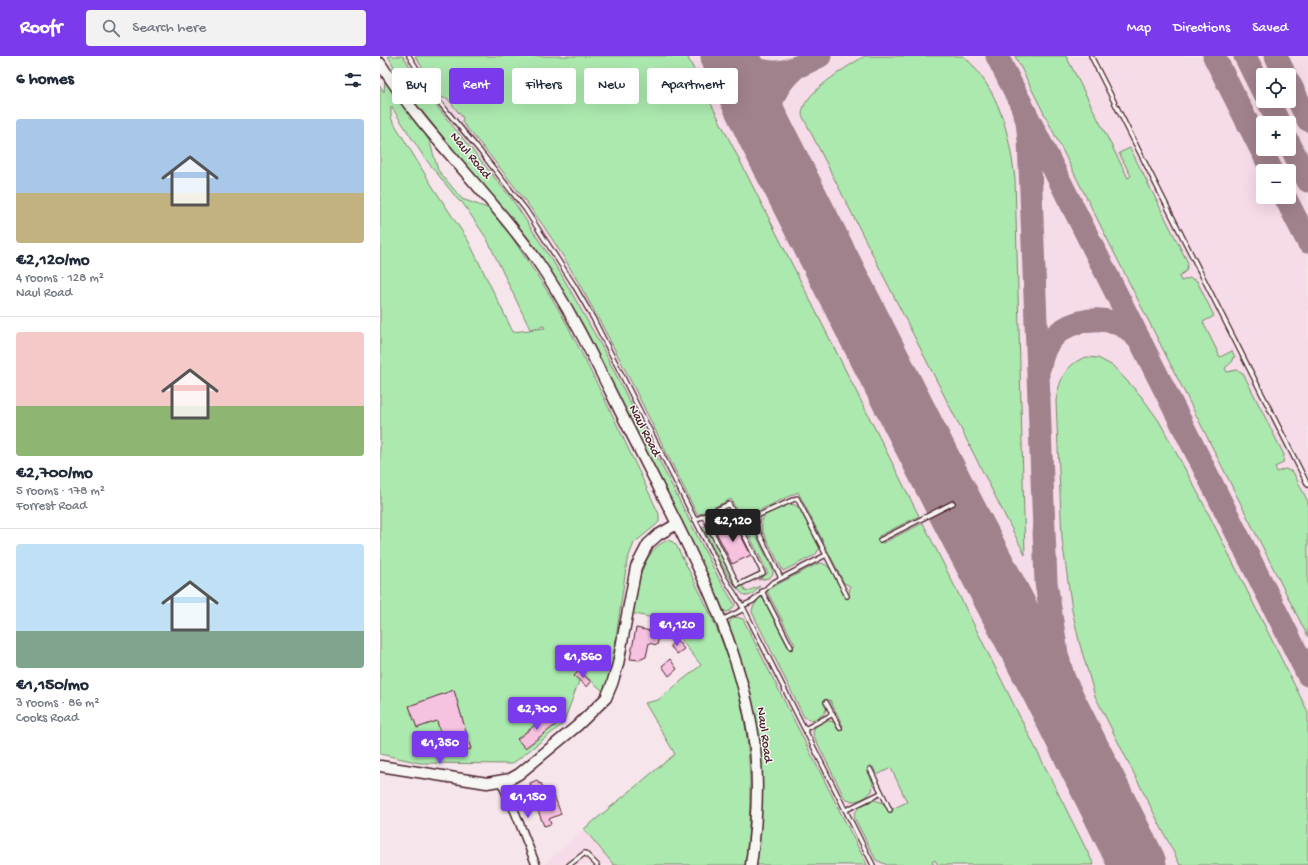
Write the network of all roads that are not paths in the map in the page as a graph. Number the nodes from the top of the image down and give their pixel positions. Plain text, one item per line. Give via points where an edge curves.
1 (409, 56) edge
2 (1091, 56) edge
3 (380, 63) edge
4 (1306, 477) edge
5 (1308, 485) edge
6 (953, 503) dead end
7 (704, 516) junction
8 (695, 520) junction
9 (677, 524) junction
10 (880, 540) dead end
11 (826, 555) junction
12 (781, 578) junction
13 (762, 591) junction
14 (847, 596) dead end
15 (743, 608) junction
16 (721, 621) junction
17 (791, 647) dead end
18 (826, 702) dead end
19 (832, 714) junction
20 (840, 728) dead end
21 (805, 729) junction
22 (380, 766) edge
23 (870, 769) dead end
24 (501, 782) junction
25 (881, 793) junction
26 (846, 810) junction
27 (890, 810) dead end
28 (536, 865) edge
29 (570, 865) edge
30 (597, 865) edge
31 (751, 865) edge
32 (873, 865) edge

1 - 8 lane via 434,96 526,210 574,285
2 - 4 lane
3 - 9 street, Naul Road via 391,80 513,228 546,274 577,327
4 - 5 lane
6 - 10 lane
7 - 7 lane via 729,504 763,573 738,585
7 - 8 lane
8 - 15 lane
9 - 16 street, Naul Road
9 - 24 street via 648,544 636,568 618,664 606,698 577,726 519,774
11 - 12 lane
11 - 12 lane via 797,498 759,514 757,529
11 - 14 lane
12 - 13 lane
13 - 15 lane
13 - 17 lane
15 - 16 lane
15 - 21 lane
16 - 31 street, Naul Road via 742,683 753,734 757,786
18 - 19 lane
19 - 20 lane
19 - 21 lane
21 - 26 lane
22 - 24 street via 487,783
23 - 25 lane
24 - 28 street
25 - 26 lane
25 - 27 lane
26 - 32 lane
29 - 30 lane via 585,853

